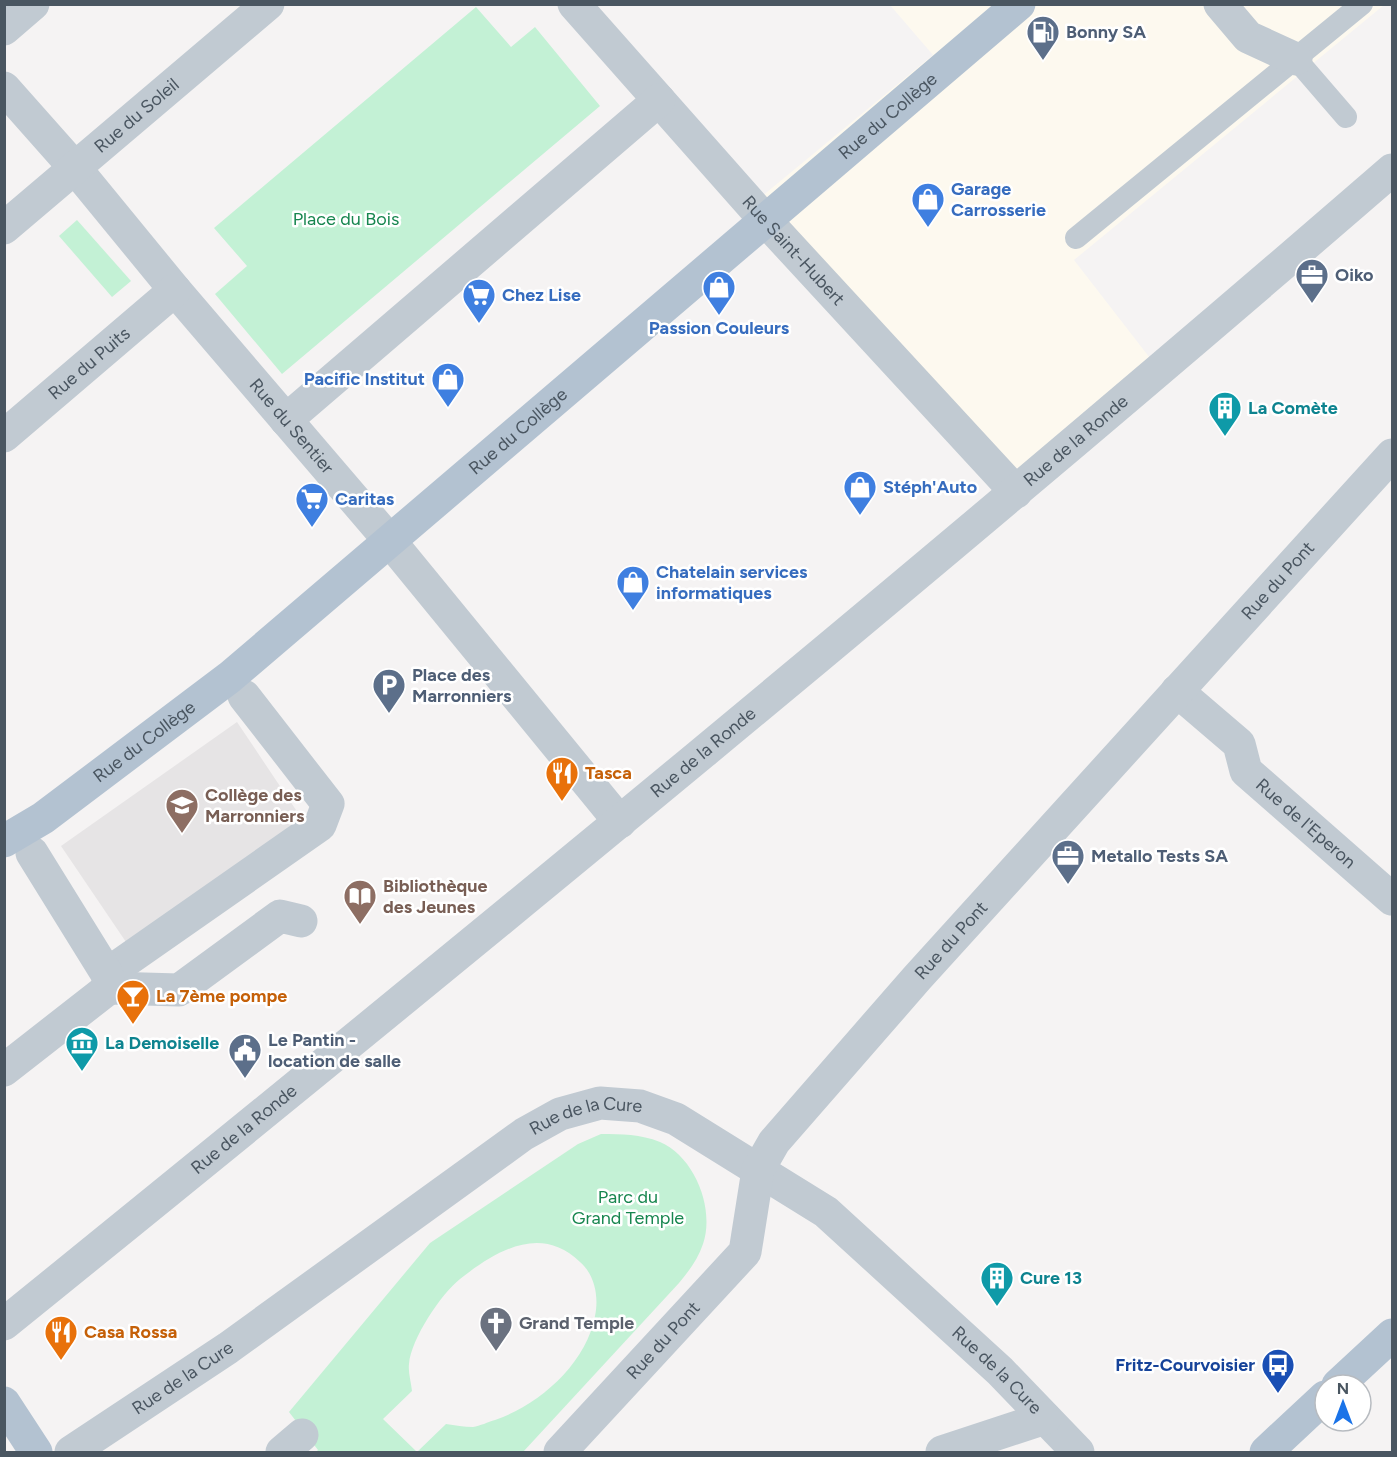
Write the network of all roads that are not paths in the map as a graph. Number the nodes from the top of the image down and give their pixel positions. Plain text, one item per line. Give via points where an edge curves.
1 (33, 4) edge
2 (268, 4) edge
3 (574, 4) edge
4 (1019, 4) edge
5 (1220, 4) edge
6 (1362, 4) edge
7 (4, 29) edge
8 (1296, 59) junction
9 (4, 88) edge
10 (659, 100) junction
11 (1346, 117) dead end
12 (75, 168) junction
13 (1392, 170) edge
14 (766, 221) junction
15 (4, 228) edge
16 (1076, 238) dead end
17 (175, 290) junction
18 (286, 420) junction
19 (4, 436) edge
20 (1392, 455) edge
21 (1016, 492) junction
22 (389, 540) junction
23 (1177, 691) junction
24 (244, 696) dead end
25 (620, 822) junction
26 (18, 847) edge
27 (1392, 899) edge
28 (301, 921) dead end
29 (108, 981) junction
30 (4, 1070) edge
31 (758, 1170) junction
32 (4, 1324) edge
33 (1392, 1335) edge
34 (1351, 1373) edge
35 (4, 1403) edge
36 (1313, 1408) edge
37 (1045, 1418) junction
38 (36, 1452) edge
39 (71, 1452) edge
40 (560, 1452) edge
41 (942, 1452) edge
42 (1078, 1452) edge
43 (1266, 1452) edge

1 - 7 street
2 - 12 street, Rue du Soleil
3 - 10 street, Rue Saint-Hubert
4 - 14 main road, Rue du Collège
5 - 8 street via 1248,37
6 - 8 lane
8 - 11 lane
8 - 16 lane
9 - 12 street, Rue du Sentier
10 - 14 street, Rue Saint-Hubert
10 - 18 street
12 - 15 street, Rue du Soleil
12 - 17 street, Rue du Sentier
13 - 21 street, Rue de la Ronde
14 - 21 street, Rue Saint-Hubert
14 - 22 main road, Rue du Collège
17 - 18 street, Rue du Sentier
17 - 19 street, Rue du Puits
18 - 22 street, Rue du Sentier
20 - 23 street, Rue du Pont
21 - 25 street, Rue de la Ronde
22 - 25 street, Rue du Sentier
22 - 26 main road, Rue du Collège via 230,677 43,819
23 - 27 street, Rue de l'Eperon via 1239,744 1246,771
23 - 31 street, Rue du Pont via 917,978 774,1142
24 - 29 street via 328,804 320,825
25 - 32 street, Rue de la Ronde
26 - 29 street
28 - 29 street via 280,916 179,990
29 - 30 street
31 - 37 street, Rue de la Cure via 826,1212 1000,1371
31 - 39 street, Rue de la Cure via 676,1119 640,1106 600,1103 560,1114 524,1134 228,1348
31 - 40 street, Rue du Pont via 745,1252
33 - 34 main road
35 - 38 main road
36 - 43 main road
37 - 41 street
37 - 42 street, Rue de la Cure

